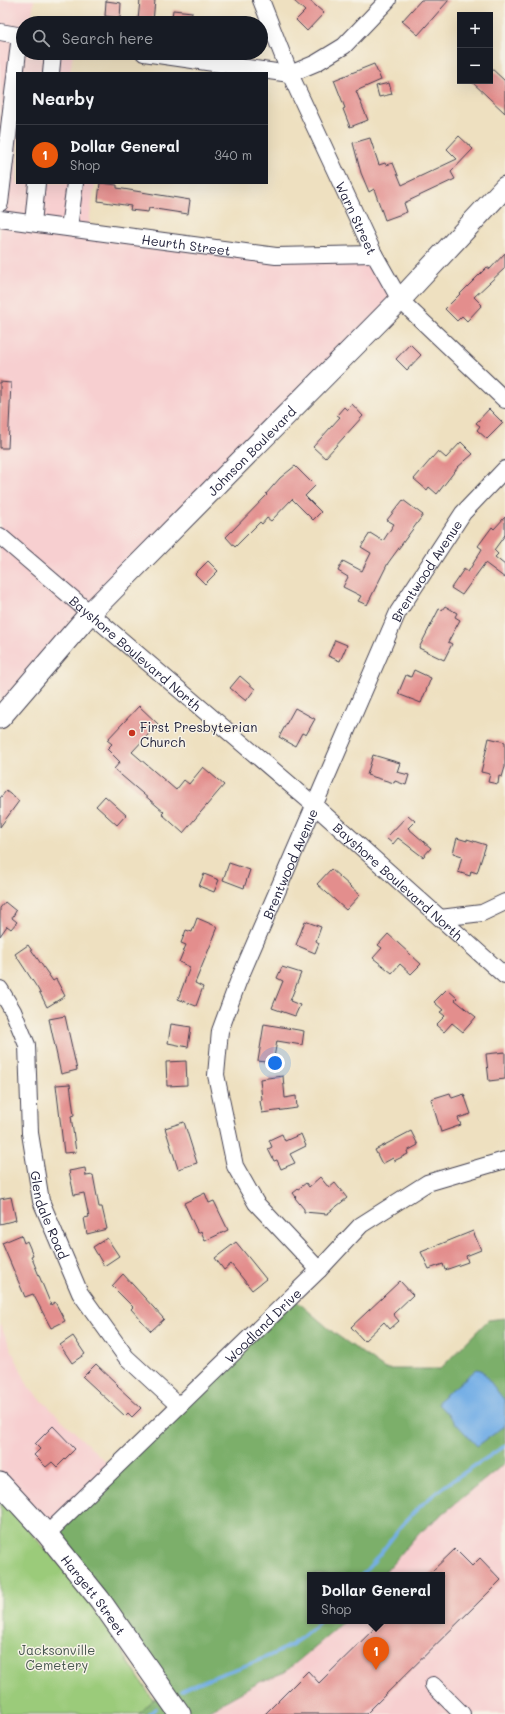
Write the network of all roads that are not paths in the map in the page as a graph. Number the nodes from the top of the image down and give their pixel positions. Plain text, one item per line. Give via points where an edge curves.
1 (261, 0) edge
2 (388, 0) edge
3 (267, 16) edge
4 (268, 18) edge
5 (0, 32) edge
6 (16, 35) edge
7 (19, 60) edge
8 (53, 60) edge
9 (193, 60) edge
10 (17, 72) edge
11 (51, 72) edge
12 (290, 74) junction
13 (16, 82) edge
14 (37, 184) edge
15 (75, 184) edge
16 (505, 187) edge
17 (0, 203) edge
18 (0, 219) edge
19 (33, 223) junction
20 (69, 228) junction
21 (374, 254) junction
22 (400, 300) junction
23 (505, 400) edge
24 (505, 470) edge
25 (0, 536) edge
26 (91, 612) junction
27 (0, 718) edge
28 (314, 805) junction
29 (505, 902) edge
30 (440, 918) junction
31 (505, 976) edge
32 (0, 989) edge
33 (505, 1160) edge
34 (319, 1270) junction
35 (178, 1405) junction
36 (0, 1483) edge
37 (47, 1534) junction
38 (433, 1685) dead end
39 (180, 1714) edge
40 (462, 1714) edge

1 - 3 street, Warn Street
2 - 12 street via 344,46 316,63
4 - 12 street, Warn Street
5 - 6 street
7 - 10 street
8 - 11 street
9 - 12 street
12 - 21 street, Warn Street
13 - 17 street
14 - 19 street
15 - 20 street
16 - 22 main road, Johnson Boulevard
18 - 19 street, Heurth Street
19 - 20 street, Heurth Street
20 - 21 street, Heurth Street via 276,256
21 - 22 street, Warn Street
22 - 23 street, Warn Street
22 - 26 main road, Johnson Boulevard
24 - 28 street, Brentwood Avenue via 463,513 398,612
25 - 26 street, Bayshore Boulevard North
26 - 27 main road, Johnson Boulevard
26 - 28 street, Bayshore Boulevard North
28 - 30 street, Bayshore Boulevard North
28 - 34 street, Brentwood Avenue via 220,1030 216,1075 235,1166 256,1203
29 - 30 street via 482,913
30 - 31 street, Bayshore Boulevard North
32 - 35 street, Glendale Road via 13,1011 27,1045 30,1134 41,1201 80,1292 126,1358
33 - 34 street, Woodland Drive via 427,1183 360,1225
34 - 35 street, Woodland Drive
35 - 37 street, Woodland Drive
36 - 37 main road, Hargett Street
37 - 39 main road, Hargett Street via 100,1600
38 - 40 street

